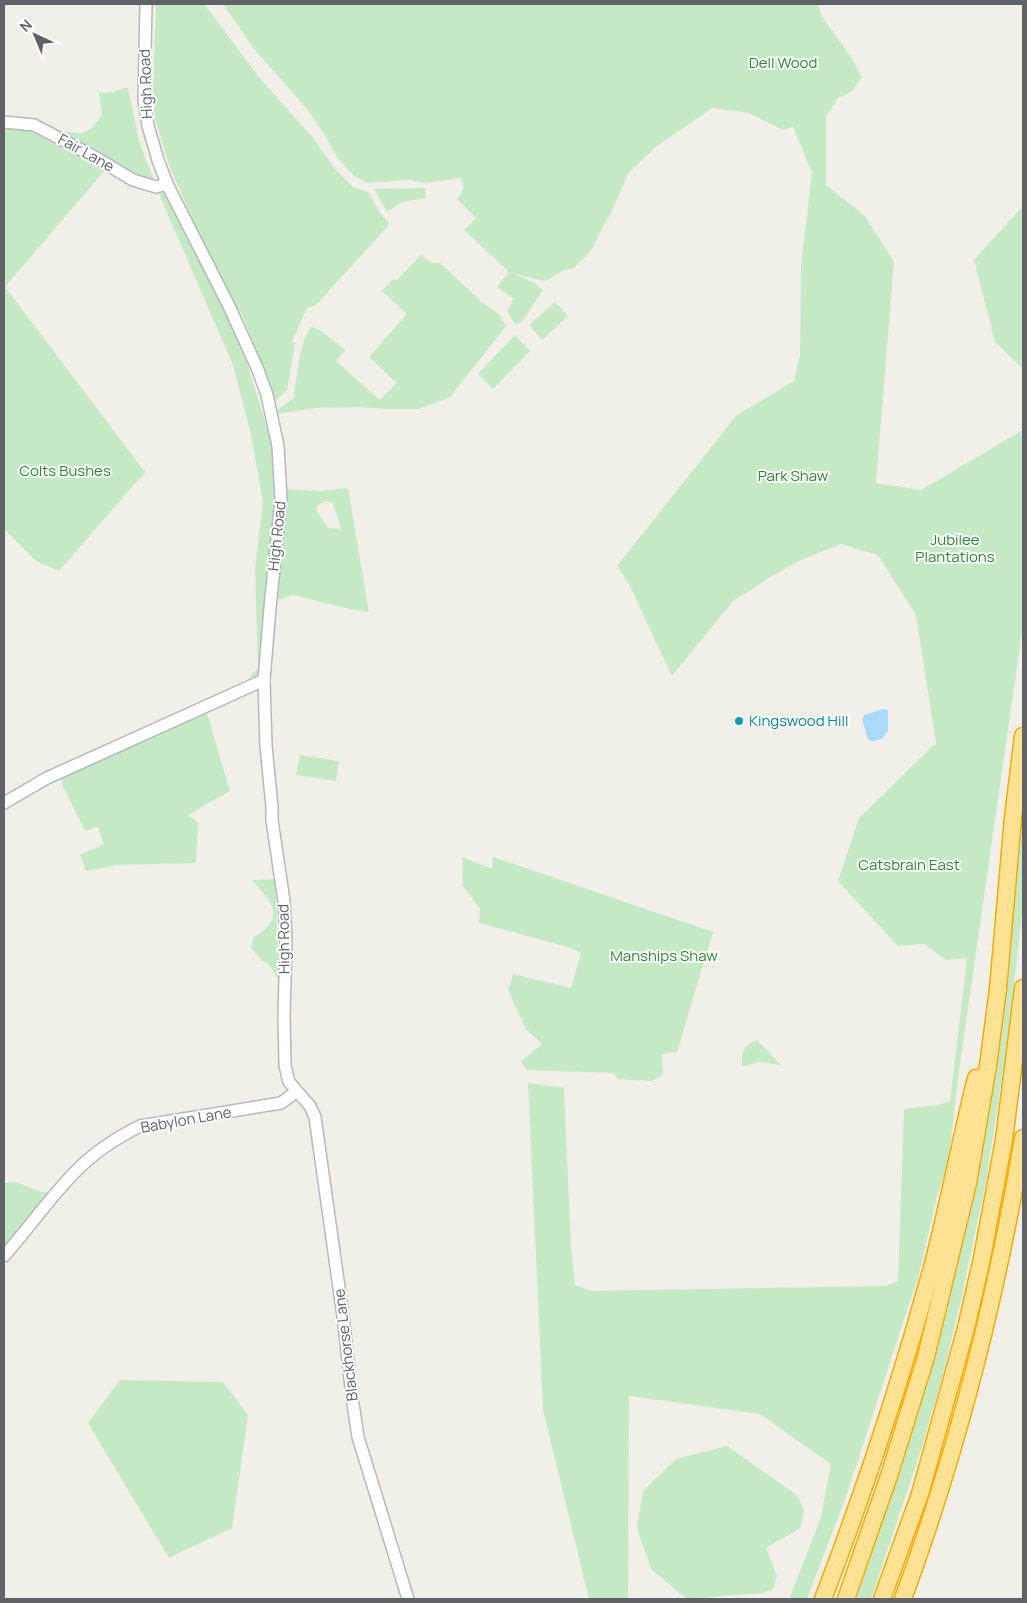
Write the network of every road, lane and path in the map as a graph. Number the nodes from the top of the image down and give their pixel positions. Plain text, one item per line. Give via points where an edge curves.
1 (146, 4) edge
2 (4, 122) edge
3 (167, 184) junction
4 (264, 680) junction
5 (1023, 736) edge
6 (4, 803) edge
7 (1023, 988) edge
8 (998, 989) junction
9 (296, 1092) junction
10 (1023, 1138) edge
11 (4, 1256) edge
12 (408, 1599) edge
13 (824, 1599) edge
14 (846, 1599) edge
15 (882, 1599) edge
16 (903, 1599) edge

1 - 3 street, High Road via 144,100 148,126
2 - 3 street, Fair Lane via 34,125 133,180 156,187
3 - 4 street, High Road via 230,306 258,370 278,446 281,499
4 - 6 street via 47,778
4 - 9 street, High Road via 272,820 284,901 285,1065 289,1082
5 - 8 highway
7 - 15 highway via 1004,1140 970,1311 920,1494
8 - 13 highway via 935,1257 875,1455
8 - 14 highway via 968,1183 926,1357
9 - 11 street, Babylon Lane via 281,1104 140,1126 125,1134 74,1172
9 - 12 street, Blackhorse Lane via 310,1106 318,1131 358,1438
10 - 16 highway via 980,1352 942,1486

